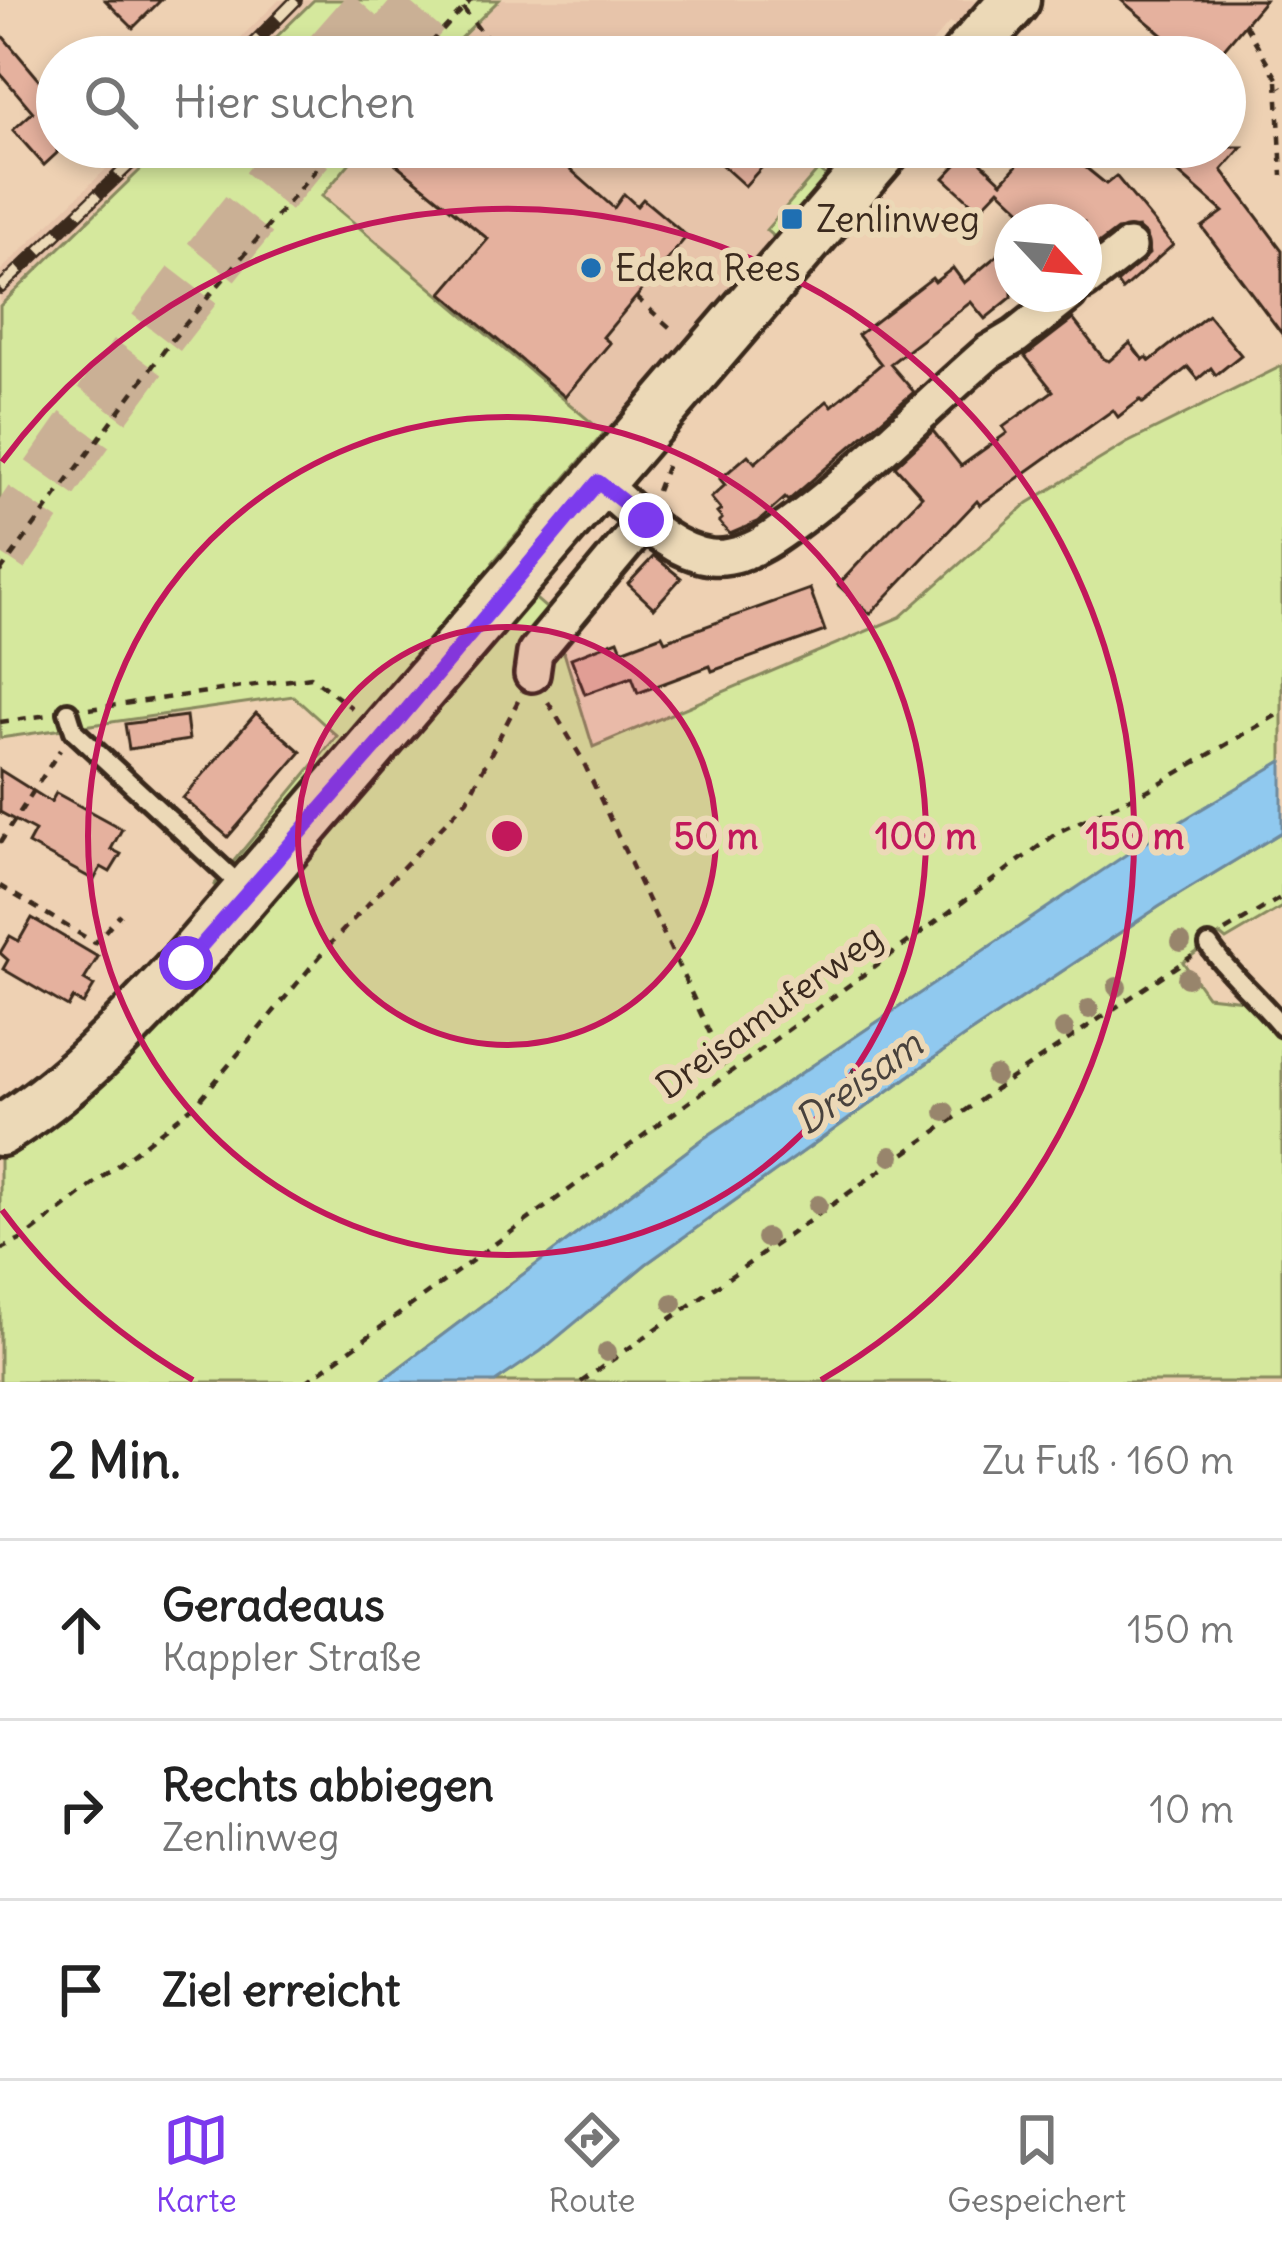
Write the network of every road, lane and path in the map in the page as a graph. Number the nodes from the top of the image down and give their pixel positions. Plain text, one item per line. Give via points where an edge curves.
1 (471, 0) edge
2 (1015, 0) edge
3 (463, 8) junction
4 (1245, 23) dead end
5 (437, 36) edge
6 (484, 36) edge
7 (983, 36) edge
8 (1280, 84) edge
9 (317, 168) edge
10 (869, 168) edge
11 (1282, 176) edge
12 (1129, 247) dead end
13 (1102, 268) edge
14 (635, 297) dead end
15 (1047, 312) edge
16 (687, 343) dead end
17 (668, 462) dead end
18 (598, 482) junction
19 (646, 520) junction
20 (0, 572) edge
21 (532, 674) junction
22 (356, 710) dead end
23 (68, 712) junction
24 (1282, 712) edge
25 (0, 722) edge
26 (74, 731) junction
27 (0, 844) edge
28 (0, 886) edge
29 (249, 893) junction
30 (1282, 897) edge
31 (121, 914) dead end
32 (1209, 945) junction
33 (1282, 1027) edge
34 (729, 1074) junction
35 (0, 1131) edge
36 (0, 1250) edge
37 (306, 1382) edge
38 (581, 1382) edge

1 - 3 path
2 - 7 street
3 - 5 path
3 - 6 path
4 - 8 path
8 - 11 path
9 - 20 path via 172,340
10 - 18 street
12 - 13 street
14 - 16 path
15 - 19 street via 769,540 713,557 674,547
17 - 19 path
18 - 19 street
18 - 29 street
19 - 21 street via 535,653
21 - 34 path via 581,757
21 - 36 path via 467,800 331,943 197,1103
22 - 23 path via 310,676
23 - 25 path
23 - 26 lane
24 - 34 path, Dreisamuferweg via 1060,830
26 - 27 path
26 - 29 lane
28 - 31 path via 95,943
29 - 35 street via 124,1030
30 - 32 path
32 - 33 lane
32 - 38 path
34 - 37 path, Dreisamuferweg

